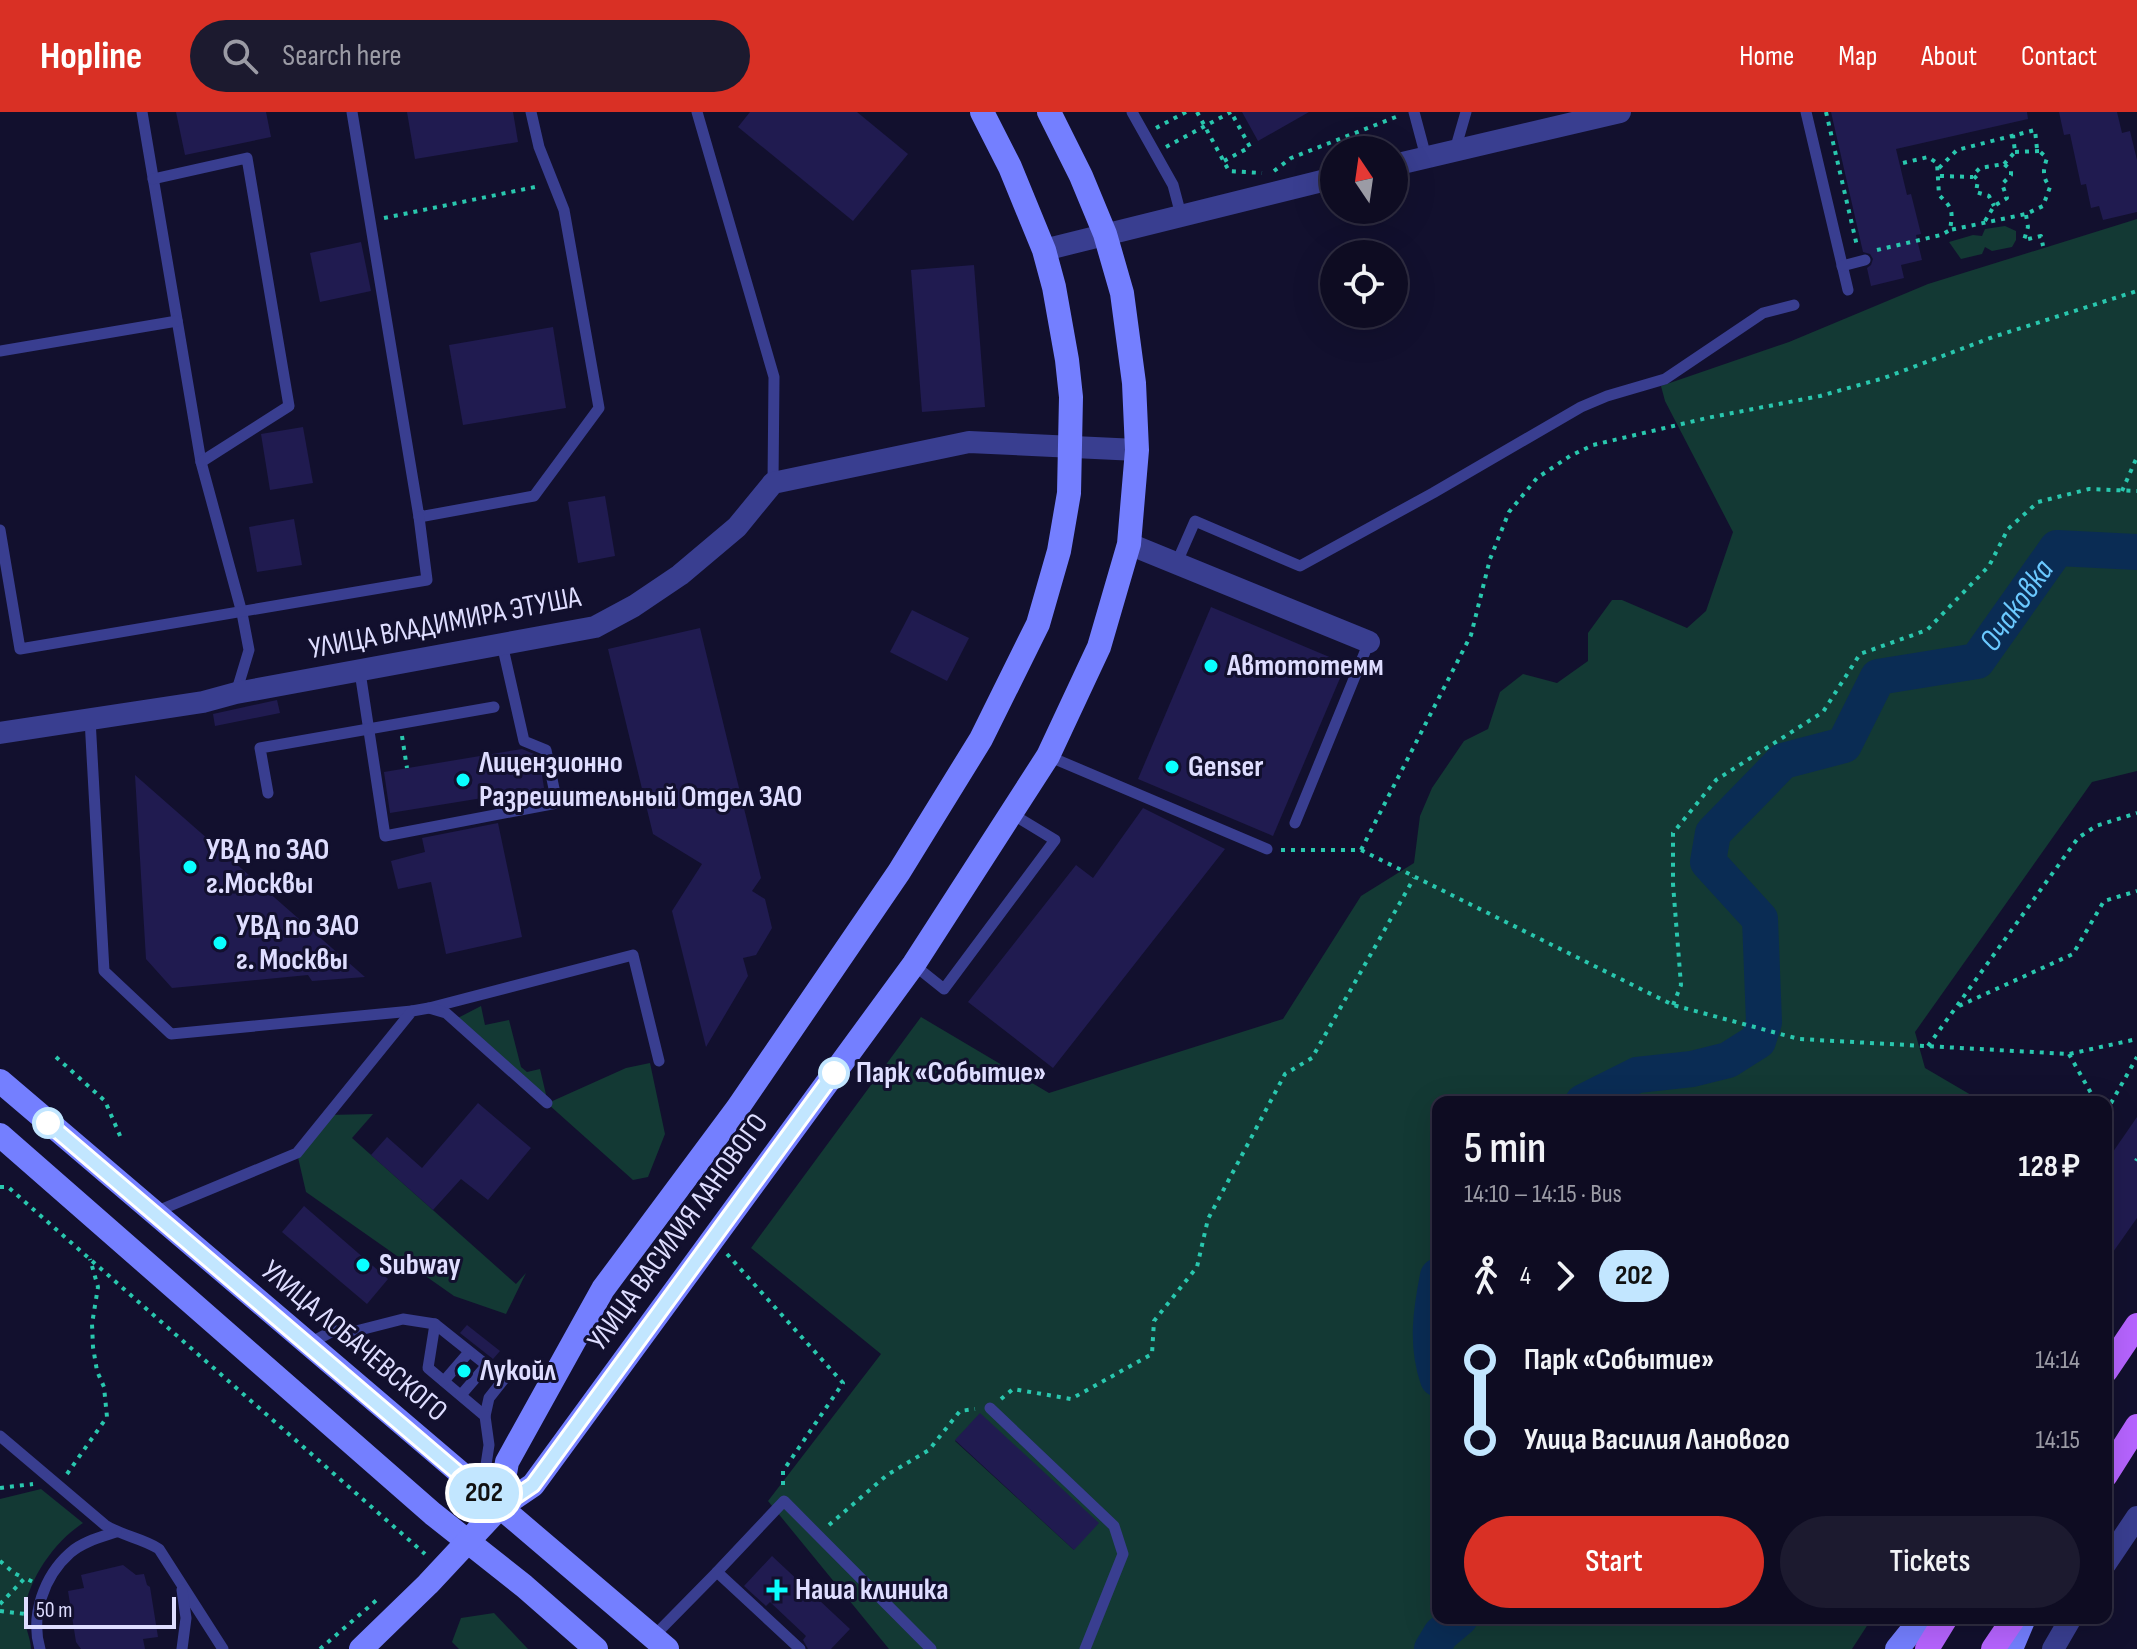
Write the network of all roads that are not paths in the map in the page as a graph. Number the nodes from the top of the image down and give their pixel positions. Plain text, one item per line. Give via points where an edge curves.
1 (142, 112) edge
2 (352, 112) edge
3 (531, 112) edge
4 (697, 112) edge
5 (982, 112) edge
6 (1049, 112) edge
7 (1132, 112) edge
8 (1414, 112) edge
9 (1466, 112) edge
10 (1620, 112) edge
11 (1806, 112) edge
12 (1455, 150) junction
13 (1426, 157) junction
14 (1408, 162) edge
15 (153, 179) junction
16 (1320, 181) edge
17 (1181, 215) junction
18 (1105, 234) junction
19 (1044, 250) junction
20 (1863, 258) road end
21 (1842, 266) junction
22 (1848, 290) dead end
23 (1794, 305) dead end
24 (177, 321) junction
25 (0, 351) edge
26 (1072, 447) junction
27 (1137, 450) junction
28 (201, 462) junction
29 (773, 483) junction
30 (419, 517) junction
31 (0, 530) edge
32 (1129, 544) junction
33 (1177, 562) junction
34 (242, 613) junction
35 (1369, 642) joint
36 (502, 644) junction
37 (360, 672) junction
38 (236, 693) junction
39 (494, 707) dead end
40 (90, 719) junction
41 (368, 727) junction
42 (0, 733) edge
43 (1048, 756) junction
44 (268, 793) dead end
45 (1012, 814) junction
46 (1295, 823) dead end
47 (1267, 849) road end
48 (914, 964) junction
49 (429, 1008) junction
50 (412, 1011) junction
51 (659, 1061) dead end
52 (0, 1081) edge
53 (547, 1103) dead end
54 (0, 1135) edge
55 (152, 1213) junction
56 (435, 1324) junction
57 (2137, 1325) edge
58 (308, 1345) junction
59 (469, 1352) junction
60 (2112, 1357) edge
61 (486, 1366) junction
62 (444, 1381) junction
63 (461, 1395) junction
64 (990, 1408) road end
65 (485, 1416) junction
66 (2137, 1426) edge
67 (0, 1436) edge
68 (2112, 1466) edge
69 (491, 1500) junction
70 (2137, 1517) edge
71 (116, 1532) junction
72 (468, 1543) junction
73 (2112, 1554) edge
74 (176, 1572) junction
75 (717, 1572) junction
76 (1917, 1624) edge
77 (1942, 1624) edge
78 (2010, 1624) edge
79 (2021, 1624) edge
80 (2068, 1624) edge
81 (660, 1643) edge
82 (587, 1644) edge
83 (40, 1649) edge
84 (182, 1649) edge
85 (223, 1649) edge
86 (361, 1649) edge
87 (800, 1649) edge
88 (931, 1649) edge
89 (1085, 1649) edge
90 (1897, 1649) edge
91 (1927, 1649) edge
92 (1993, 1649) edge
93 (2011, 1649) edge
94 (2053, 1649) edge

1 - 15 lane
2 - 30 lane
3 - 30 lane via 564,210 599,408 534,496
4 - 29 lane via 774,377
5 - 19 street, УЛИЦА ВАСИЛИЯ ЛАНОВОГО
6 - 18 street, УЛИЦА ВАСИЛИЯ ЛАНОВОГО
7 - 17 lane via 1173,185
8 - 13 lane
9 - 12 lane
10 - 12 street
11 - 21 lane
12 - 13 street
13 - 14 street
15 - 24 lane
15 - 28 lane via 247,158 289,406
16 - 17 street
17 - 18 street
18 - 19 street
18 - 27 street, УЛИЦА ВАСИЛИЯ ЛАНОВОГО via 1122,293
19 - 26 street, УЛИЦА ВАСИЛИЯ ЛАНОВОГО via 1067,360
20 - 21 lane
21 - 22 lane
23 - 33 lane via 1763,313 1665,379 1581,407 1300,566 1195,521
24 - 25 lane
24 - 28 lane
26 - 27 street
26 - 29 street via 969,442
26 - 69 street, УЛИЦА ВАСИЛИЯ ЛАНОВОГО via 1059,551 1038,624 981,739 899,872 737,1109 603,1289
27 - 32 street, УЛИЦА ВАСИЛИЯ ЛАНОВОГО
28 - 34 lane
29 - 36 street, УЛИЦА ВЛАДИМИРА ЭТУША via 737,527 634,606 595,627
30 - 34 lane via 427,580
31 - 34 lane via 20,649
32 - 33 street
32 - 43 street, УЛИЦА ВАСИЛИЯ ЛАНОВОГО via 1099,647
33 - 35 street
34 - 38 lane via 249,650
35 - 46 lane
36 - 37 street, УЛИЦА ВЛАДИМИРА ЭТУША
36 - 41 lane via 524,741 546,750 557,803 385,836
37 - 38 street, УЛИЦА ВЛАДИМИРА ЭТУША
37 - 41 lane
38 - 40 street, УЛИЦА ВЛАДИМИРА ЭТУША
39 - 41 lane
40 - 42 street, УЛИЦА ВЛАДИМИРА ЭТУША
40 - 50 lane via 104,971 171,1034
41 - 44 lane via 260,748
43 - 45 street, УЛИЦА ВАСИЛИЯ ЛАНОВОГО
43 - 47 lane
45 - 48 street, УЛИЦА ВАСИЛИЯ ЛАНОВОГО
45 - 48 lane via 1055,840 944,989
48 - 69 street, УЛИЦА ВАСИЛИЯ ЛАНОВОГО via 533,1485
49 - 50 lane
49 - 51 lane via 633,955
49 - 53 lane via 446,1013
50 - 55 lane via 297,1153
52 - 55 street, УЛИЦА ЛОБАЧЕВСКОГО
54 - 72 street
55 - 58 street, УЛИЦА ЛОБАЧЕВСКОГО
56 - 58 lane via 403,1319 333,1331
56 - 59 lane
56 - 62 lane via 428,1368
57 - 60 main road
58 - 69 street, УЛИЦА ЛОБАЧЕВСКОГО
59 - 61 lane
59 - 62 lane
61 - 63 lane
61 - 65 lane via 504,1379 489,1398
62 - 63 lane
63 - 65 lane
64 - 89 lane via 1114,1526 1123,1554
65 - 69 lane
66 - 68 main road
67 - 71 lane
69 - 72 street
69 - 81 street, УЛИЦА ЛОБАЧЕВСКОГО
70 - 73 street
71 - 74 lane via 159,1549
71 - 83 lane via 71,1552 45,1589 35,1632
72 - 82 street
72 - 86 street
74 - 84 lane via 185,1601
74 - 85 lane
75 - 81 lane
75 - 87 lane
75 - 88 lane via 784,1501
76 - 90 street
77 - 91 main road
78 - 92 main road
79 - 93 street
80 - 94 street

